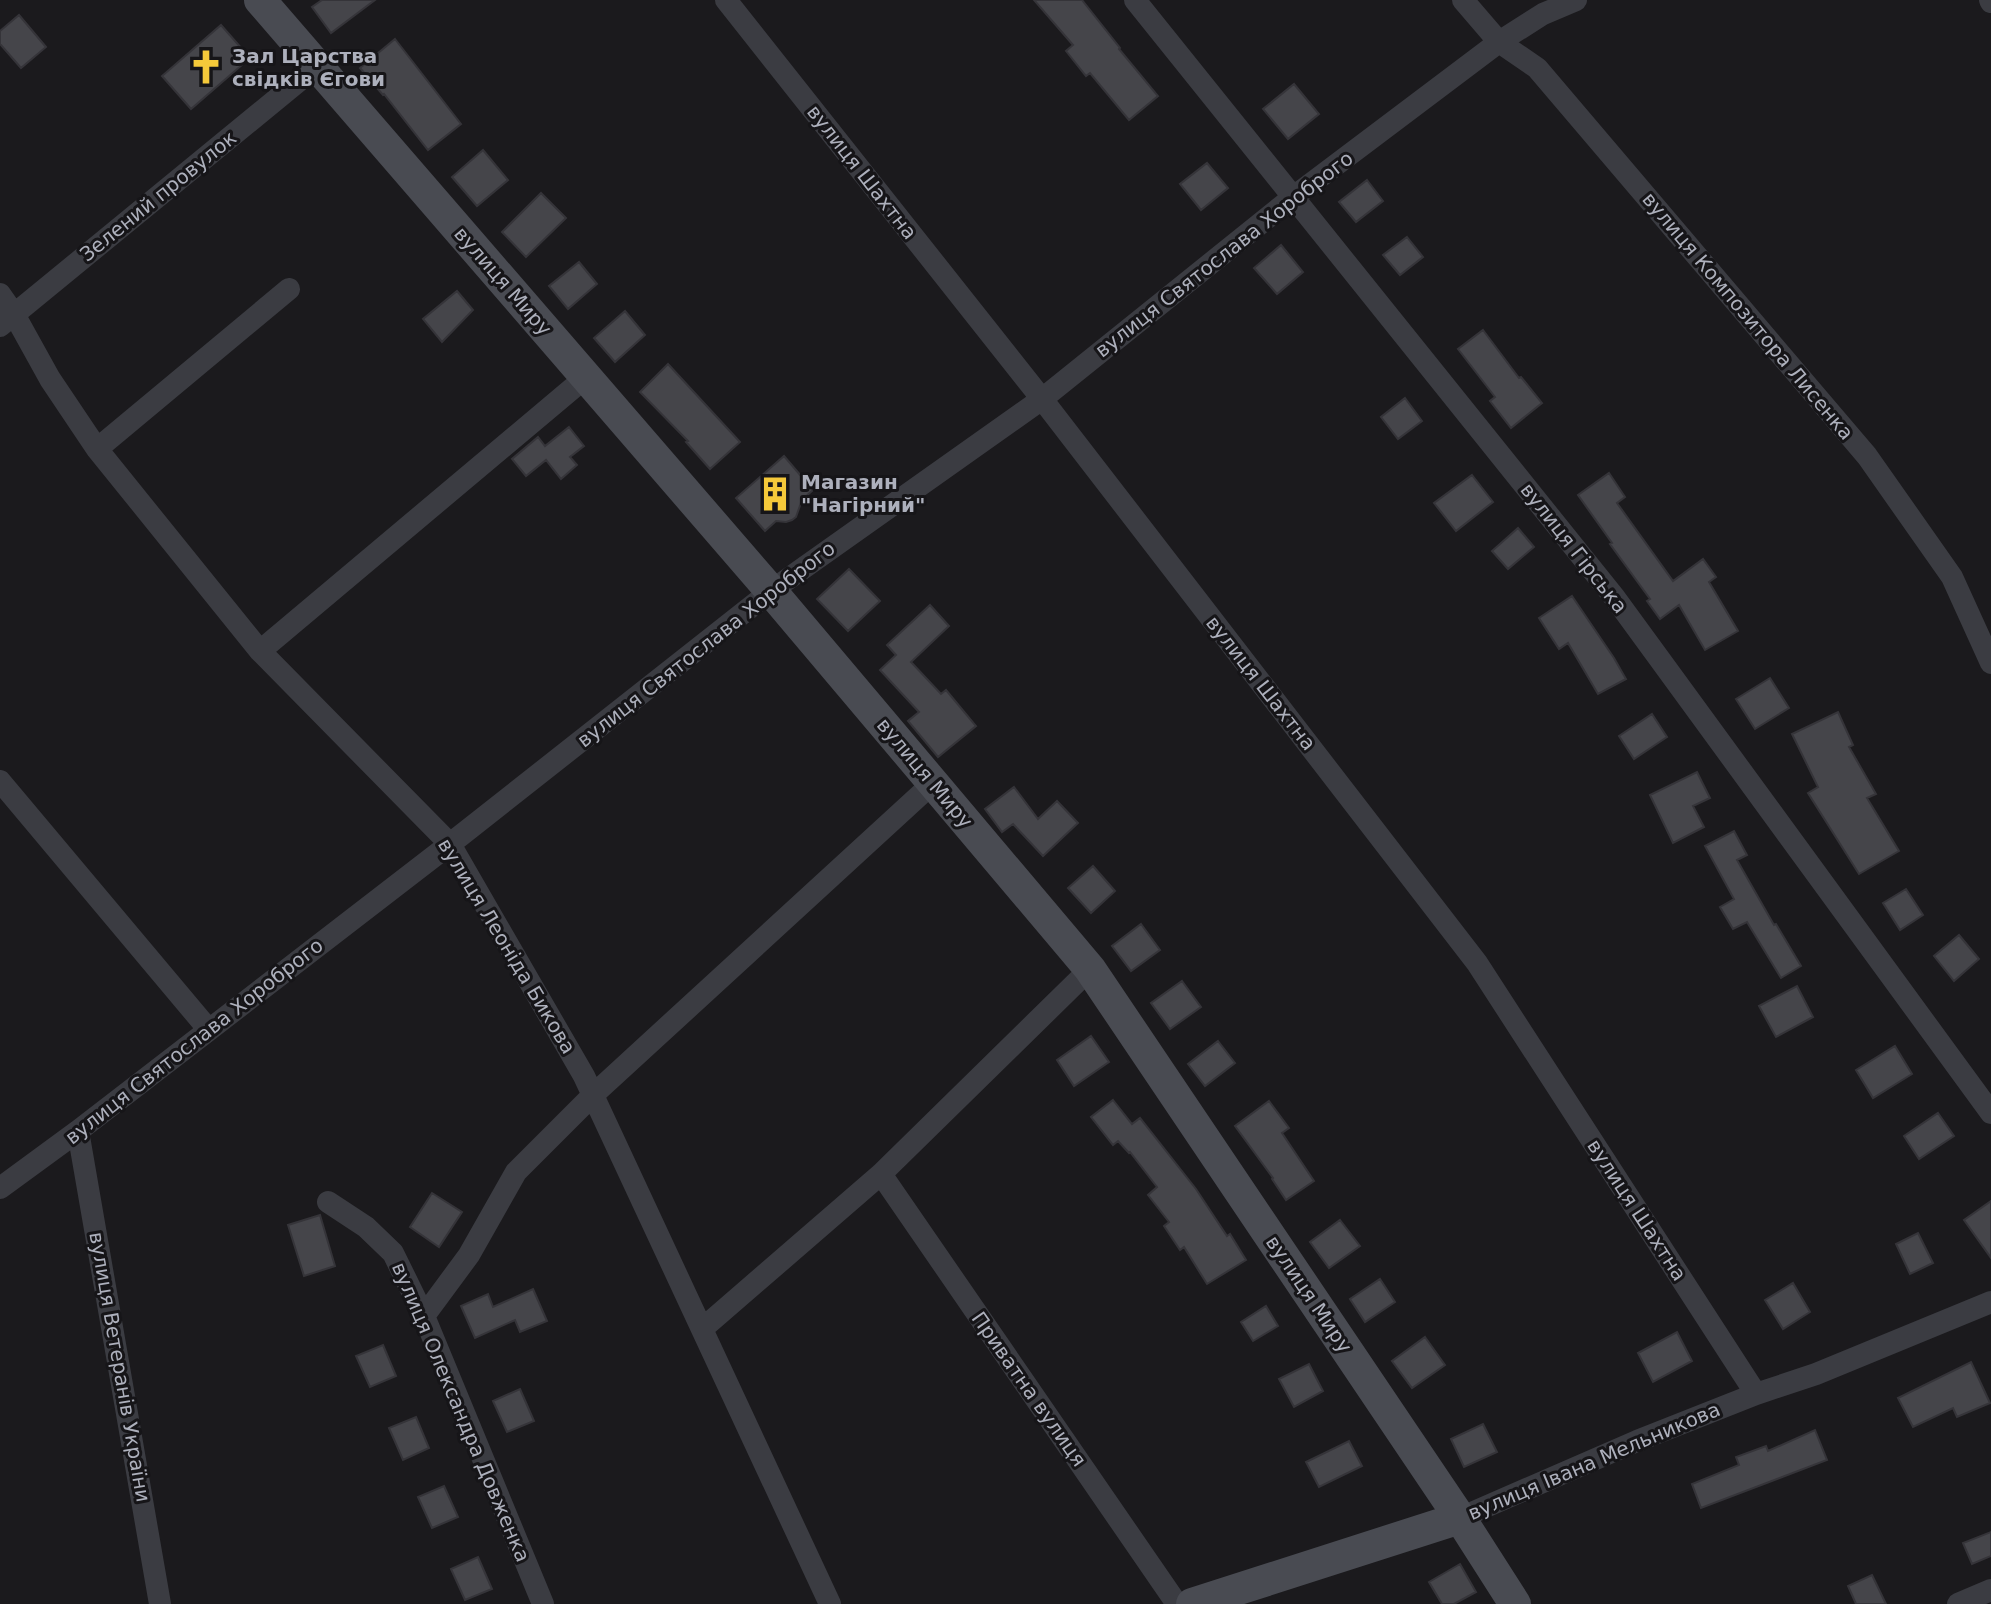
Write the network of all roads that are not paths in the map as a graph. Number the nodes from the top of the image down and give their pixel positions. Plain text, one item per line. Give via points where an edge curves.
1 (260, 0) edge
2 (726, 0) edge
3 (1135, 0) edge
4 (1463, 0) edge
5 (1576, 0) edge
6 (1499, 42) junction
7 (317, 66) junction
8 (1292, 198) junction
9 (289, 289) dead end
10 (0, 294) edge
11 (7, 320) edge
12 (586, 377) junction
13 (1042, 399) junction
14 (97, 449) junction
15 (771, 591) junction
16 (260, 651) junction
17 (1991, 663) edge
18 (0, 781) edge
19 (933, 783) junction
20 (450, 844) junction
21 (1090, 969) junction
22 (209, 1030) junction
23 (593, 1095) junction
24 (1991, 1113) edge
25 (78, 1131) junction
26 (881, 1174) junction
27 (0, 1188) edge
28 (328, 1202) dead end
29 (1991, 1302) edge
30 (424, 1316) junction
31 (702, 1329) junction
32 (1756, 1394) junction
33 (1460, 1518) junction
34 (1991, 1590) edge
35 (160, 1604) edge
36 (543, 1604) edge
37 (830, 1604) edge
38 (1177, 1604) edge
39 (1192, 1604) edge
40 (1515, 1604) edge
41 (1958, 1604) edge

1 - 7 street, вулиця Миру
2 - 13 street, вулиця Шахтна
3 - 8 street, вулиця Гірська
4 - 6 street, вулиця Композитора Лисенка
5 - 6 street, вулиця Святослава Хороброго
6 - 8 street, вулиця Святослава Хороброго
6 - 17 street, вулиця Композитора Лисенка via 1537,68 1867,456 1952,577
7 - 11 street, Зелений провулок
7 - 12 street, вулиця Миру
8 - 13 street, вулиця Святослава Хороброго
8 - 24 street, вулиця Гірська via 1615,598
9 - 14 street
10 - 11 street, вулиця Леоніда Бикова
11 - 14 street, вулиця Леоніда Бикова
12 - 15 street, вулиця Миру
12 - 16 street
13 - 15 street, вулиця Святослава Хороброго
13 - 32 street, вулиця Шахтна via 1477,963
14 - 16 street, вулиця Леоніда Бикова
15 - 19 street, вулиця Миру
15 - 20 street, вулиця Святослава Хороброго
16 - 20 street, вулиця Леоніда Бикова
18 - 22 street
19 - 21 street, вулиця Миру
19 - 23 street
20 - 22 street, вулиця Святослава Хороброго
20 - 23 street, вулиця Леоніда Бикова
21 - 26 street
21 - 33 street, вулиця Миру
22 - 25 street, вулиця Святослава Хороброго
23 - 30 street via 516,1172 469,1255
23 - 31 street, вулиця Леоніда Бикова
25 - 27 street, вулиця Святослава Хороброго
25 - 35 street, вулиця Ветеранів України
26 - 31 street
26 - 38 street, Приватна вулиця
28 - 30 street, вулиця Олександра Довженка via 393,1253
29 - 32 street, вулиця Івана Мельникова
30 - 36 street, вулиця Олександра Довженка
31 - 37 street, вулиця Леоніда Бикова
32 - 33 street, вулиця Івана Мельникова
33 - 39 street, вулиця Івана Мельникова
33 - 40 street, вулиця Миру
34 - 41 street

